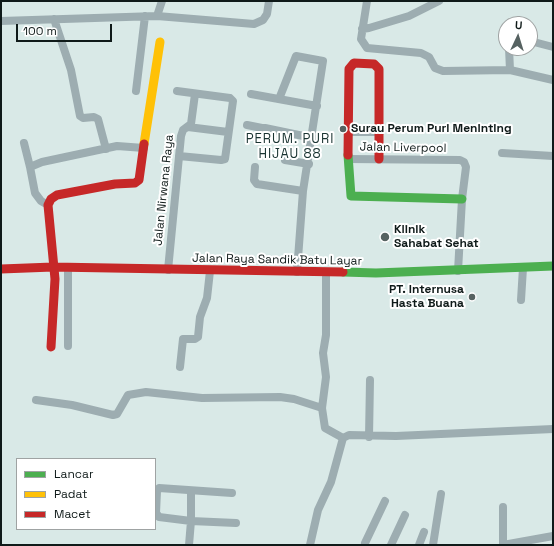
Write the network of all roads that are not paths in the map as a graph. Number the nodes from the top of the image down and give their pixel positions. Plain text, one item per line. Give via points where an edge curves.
1 (162, 1) edge
2 (269, 1) edge
3 (366, 1) edge
4 (439, 1) edge
5 (145, 16) junction
6 (157, 16) junction
7 (54, 19) junction
8 (1, 21) edge
9 (362, 29) junction
10 (160, 42) dead end
11 (538, 43) edge
12 (553, 47) edge
13 (509, 56) edge
14 (510, 70) junction
15 (553, 80) edge
16 (136, 91) dead end
17 (177, 91) dead end
18 (195, 94) junction
19 (251, 94) dead end
20 (279, 99) junction
21 (317, 106) junction
22 (247, 125) dead end
23 (188, 128) junction
24 (228, 132) junction
25 (348, 132) junction
26 (380, 132) junction
27 (313, 138) junction
28 (24, 143) dead end
29 (106, 148) junction
30 (144, 148) junction
31 (502, 153) dead end
32 (179, 156) junction
33 (553, 156) edge
34 (380, 159) junction
35 (285, 160) dead end
36 (348, 160) junction
37 (309, 164) junction
38 (30, 167) junction
39 (255, 167) dead end
40 (303, 191) junction
41 (462, 199) junction
42 (48, 204) junction
43 (553, 266) edge
44 (53, 267) junction
45 (68, 268) junction
46 (523, 268) junction
47 (1, 269) edge
48 (168, 270) junction
49 (210, 271) junction
50 (458, 271) junction
51 (297, 272) junction
52 (326, 273) junction
53 (521, 300) dead end
54 (68, 346) dead end
55 (51, 347) dead end
56 (180, 367) dead end
57 (370, 380) dead end
58 (36, 400) dead end
59 (322, 408) junction
60 (553, 428) edge
61 (369, 437) junction
62 (343, 438) junction
63 (191, 491) junction
64 (232, 493) dead end
65 (441, 494) dead end
66 (385, 501) dead end
67 (503, 507) dead end
68 (405, 516) dead end
69 (191, 520) junction
70 (236, 523) dead end
71 (553, 536) edge
72 (422, 538) edge
73 (366, 544) edge
74 (503, 544) edge
75 (189, 545) edge
76 (310, 545) edge
77 (391, 545) edge
78 (427, 545) edge
79 (433, 545) edge

1 - 6 street
2 - 6 street via 264,20 254,24
3 - 9 street
4 - 9 street via 409,16
5 - 6 street
5 - 7 street
5 - 16 street
7 - 8 street
7 - 29 street via 69,63 80,116 94,117 98,120
9 - 14 street via 362,42 369,48 421,53 429,57 435,68 443,71
10 - 30 street
11 - 12 street
13 - 14 street
14 - 15 street
17 - 18 street
18 - 23 street, Jalan Nirwana Raya via 192,124
18 - 24 street via 232,99
19 - 20 street
20 - 21 street
20 - 21 street via 294,57 298,55 324,62
21 - 27 street
22 - 27 street via 260,131
23 - 24 street
23 - 32 street, Jalan Nirwana Raya via 181,134
24 - 32 street via 225,159
25 - 26 street
25 - 26 street via 349,69 354,63 372,63 379,70
25 - 36 street
26 - 34 street
27 - 37 street
28 - 38 street
29 - 30 street via 125,145
29 - 38 street
30 - 42 street via 141,176 137,182 57,195
31 - 33 street
32 - 48 street, Jalan Nirwana Raya
34 - 36 street, Jalan Liverpool
34 - 41 street, Jalan Liverpool via 459,160 466,166
35 - 37 street
36 - 41 street via 349,188 353,197
37 - 40 street
38 - 42 street via 35,192
39 - 40 street via 254,180 257,184
40 - 51 street
41 - 50 street
42 - 44 street
43 - 46 street, Jalan Raya Sandik Batu Layar
44 - 45 street, Jalan Raya Sandik Batu Layar
44 - 47 street, Jalan Raya Sandik Batu Layar
44 - 55 street via 55,279
45 - 48 street, Jalan Raya Sandik Batu Layar
45 - 54 street
46 - 50 street, Jalan Raya Sandik Batu Layar
46 - 53 street
48 - 49 street, Jalan Raya Sandik Batu Layar
49 - 51 street, Jalan Raya Sandik Batu Layar
49 - 56 street via 198,337 182,339
50 - 52 street, Jalan Raya Sandik Batu Layar
51 - 52 street, Jalan Raya Sandik Batu Layar
52 - 59 street via 326,335 323,353 326,377
57 - 61 street
58 - 59 street via 78,406 113,415 117,414 128,395 146,392 202,398 280,397
59 - 62 street via 325,428
60 - 61 street
61 - 62 street via 349,435
62 - 76 street via 331,482 318,510
63 - 64 street
63 - 69 street
63 - 69 street via 159,488 156,513 159,517
65 - 79 street
66 - 73 street
67 - 74 street
68 - 77 street
69 - 70 street
69 - 75 street
71 - 74 street
72 - 78 street

